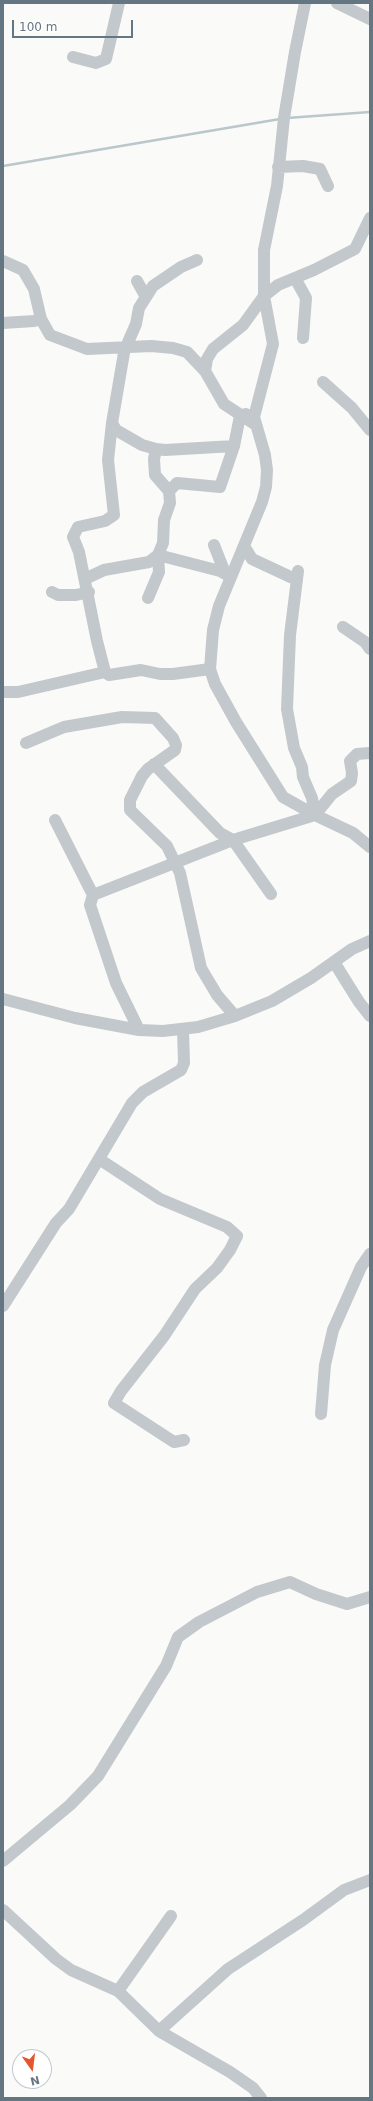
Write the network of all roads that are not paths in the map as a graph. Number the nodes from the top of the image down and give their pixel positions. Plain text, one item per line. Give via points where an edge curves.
1 (119, 3) edge
2 (337, 3) edge
3 (309, 4) edge
4 (370, 19) edge
5 (73, 57) dead end
6 (278, 167) junction
7 (328, 186) dead end
8 (370, 218) edge
9 (197, 260) dead end
10 (3, 261) edge
11 (295, 278) junction
12 (137, 281) dead end
13 (264, 296) junction
14 (146, 297) junction
15 (41, 319) junction
16 (3, 323) edge
17 (303, 338) dead end
18 (125, 347) junction
19 (205, 371) junction
20 (322, 382) dead end
21 (256, 410) junction
22 (240, 416) junction
23 (112, 423) junction
24 (256, 425) junction
25 (370, 430) edge
26 (234, 446) junction
27 (156, 449) junction
28 (169, 491) junction
29 (214, 545) dead end
30 (244, 546) junction
31 (158, 555) junction
32 (228, 575) junction
33 (85, 578) junction
34 (52, 592) dead end
35 (89, 592) junction
36 (148, 598) dead end
37 (343, 628) dead end
38 (370, 649) edge
39 (210, 669) junction
40 (105, 672) junction
41 (3, 692) edge
42 (26, 743) dead end
43 (370, 753) edge
44 (154, 764) junction
45 (315, 815) junction
46 (55, 820) dead end
47 (233, 840) junction
48 (370, 847) edge
49 (176, 864) junction
50 (271, 894) dead end
51 (93, 895) junction
52 (370, 941) edge
53 (334, 962) junction
54 (3, 999) edge
55 (235, 1016) junction
56 (370, 1016) edge
57 (182, 1029) junction
58 (139, 1030) junction
59 (99, 1159) junction
60 (370, 1254) edge
61 (3, 1306) edge
62 (321, 1414) dead end
63 (184, 1440) dead end
64 (370, 1597) edge
65 (3, 1861) edge
66 (370, 1880) edge
67 (3, 1910) edge
68 (171, 1916) dead end
69 (118, 1991) junction
70 (159, 2031) junction
71 (261, 2098) edge

1 - 5 street via 106,59 96,63
2 - 4 street
3 - 6 street via 295,52
6 - 7 street via 303,166 320,169
6 - 13 street via 264,250
8 - 11 street via 355,248
9 - 14 street via 167,275 153,286
10 - 15 street via 23,270 34,289
11 - 13 street via 278,285
11 - 17 street via 306,298
12 - 14 street
13 - 19 street via 243,325 213,348 207,359
13 - 21 street via 273,344
14 - 18 street via 139,308 136,324
15 - 16 street
15 - 18 street via 50,335 87,349
18 - 19 street via 158,347 187,352
18 - 23 street
19 - 22 street via 224,404
20 - 25 street via 352,408
21 - 22 street
21 - 24 street
22 - 24 street
22 - 26 street
23 - 27 street via 116,430 142,445
23 - 33 street via 108,460 114,516 106,521 78,527 73,537
24 - 30 street via 265,455 266,487
26 - 27 street
26 - 28 street via 220,487 178,483
27 - 28 street via 155,475
28 - 31 street via 170,503 164,520 163,543
29 - 32 street
30 - 32 street
30 - 45 street via 252,559 298,575 289,648 287,709 294,748 312,798
31 - 32 street
31 - 33 street via 149,562 104,570
31 - 36 street via 158,572
32 - 39 street via 213,630
33 - 35 street
34 - 35 street via 76,595
35 - 40 street
37 - 38 street via 365,642
39 - 40 street via 160,674 141,670 116,675
39 - 45 street via 222,697 282,796
40 - 41 street via 18,692
42 - 44 street via 64,727 122,717 154,718 173,738 176,745 175,750
43 - 45 street via 357,754 350,761 351,781 332,794
44 - 47 street via 220,833
44 - 49 street via 142,776 130,800 130,810 167,846
45 - 47 street
45 - 48 street via 353,833
46 - 51 street
47 - 49 street
47 - 50 street
49 - 51 street
49 - 55 street via 185,892 201,968 217,995
51 - 58 street via 90,905 116,983
52 - 53 street via 352,949
53 - 55 street via 272,1001
53 - 56 street
54 - 58 street via 75,1018
55 - 57 street
57 - 58 street
57 - 59 street via 184,1063 181,1070 142,1092 132,1103
59 - 61 street via 70,1210 56,1223
59 - 63 street via 160,1199 227,1227 237,1236 217,1268 195,1289 114,1403 174,1442
60 - 62 street via 361,1267 333,1330 325,1365
64 - 65 street via 347,1604 290,1582 257,1592 199,1622 178,1637 166,1666 98,1776 70,1805
66 - 70 street via 344,1890 304,1920 228,1969
67 - 69 street via 71,1970
68 - 69 street
69 - 70 street
70 - 71 street via 230,2072 253,2088

